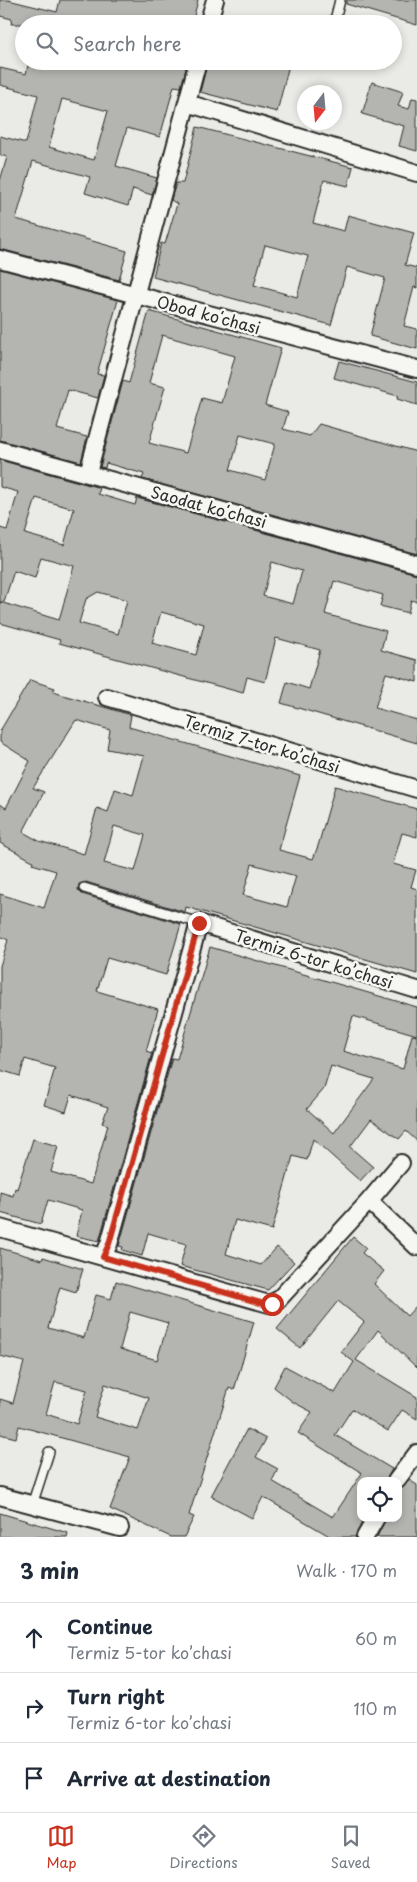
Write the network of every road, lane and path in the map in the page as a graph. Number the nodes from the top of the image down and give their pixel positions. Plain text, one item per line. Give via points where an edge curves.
1 (215, 0) edge
2 (340, 0) edge
3 (211, 15) edge
4 (336, 15) edge
5 (196, 70) edge
6 (187, 103) junction
7 (417, 173) edge
8 (0, 259) edge
9 (136, 295) junction
10 (417, 369) edge
11 (0, 450) edge
12 (88, 473) junction
13 (417, 564) edge
14 (107, 697) dead end
15 (417, 790) edge
16 (84, 888) dead end
17 (199, 923) junction
18 (417, 990) edge
19 (401, 1163) dead end
20 (369, 1201) junction
21 (0, 1228) edge
22 (417, 1247) edge
23 (103, 1257) junction
24 (49, 1452) dead end
25 (417, 1453) edge
26 (399, 1477) edge
27 (0, 1496) edge
28 (32, 1505) junction
29 (374, 1522) edge
30 (120, 1528) dead end
31 (365, 1537) edge

1 - 3 street
2 - 4 lane
5 - 6 street
6 - 7 street
6 - 9 street
8 - 9 street, Obod koʻchasi
9 - 10 street, Obod koʻchasi
9 - 12 street
11 - 12 street, Saodat koʻchasi
12 - 13 street, Saodat koʻchasi
14 - 15 street, Termiz 7-tor koʼchasi
16 - 17 lane
17 - 18 street, Termiz 6-tor koʼchasi
17 - 23 street
19 - 20 street
20 - 22 street
20 - 23 street via 272,1304
21 - 23 street
24 - 28 lane
25 - 26 street
27 - 28 street
28 - 30 street
29 - 31 street

